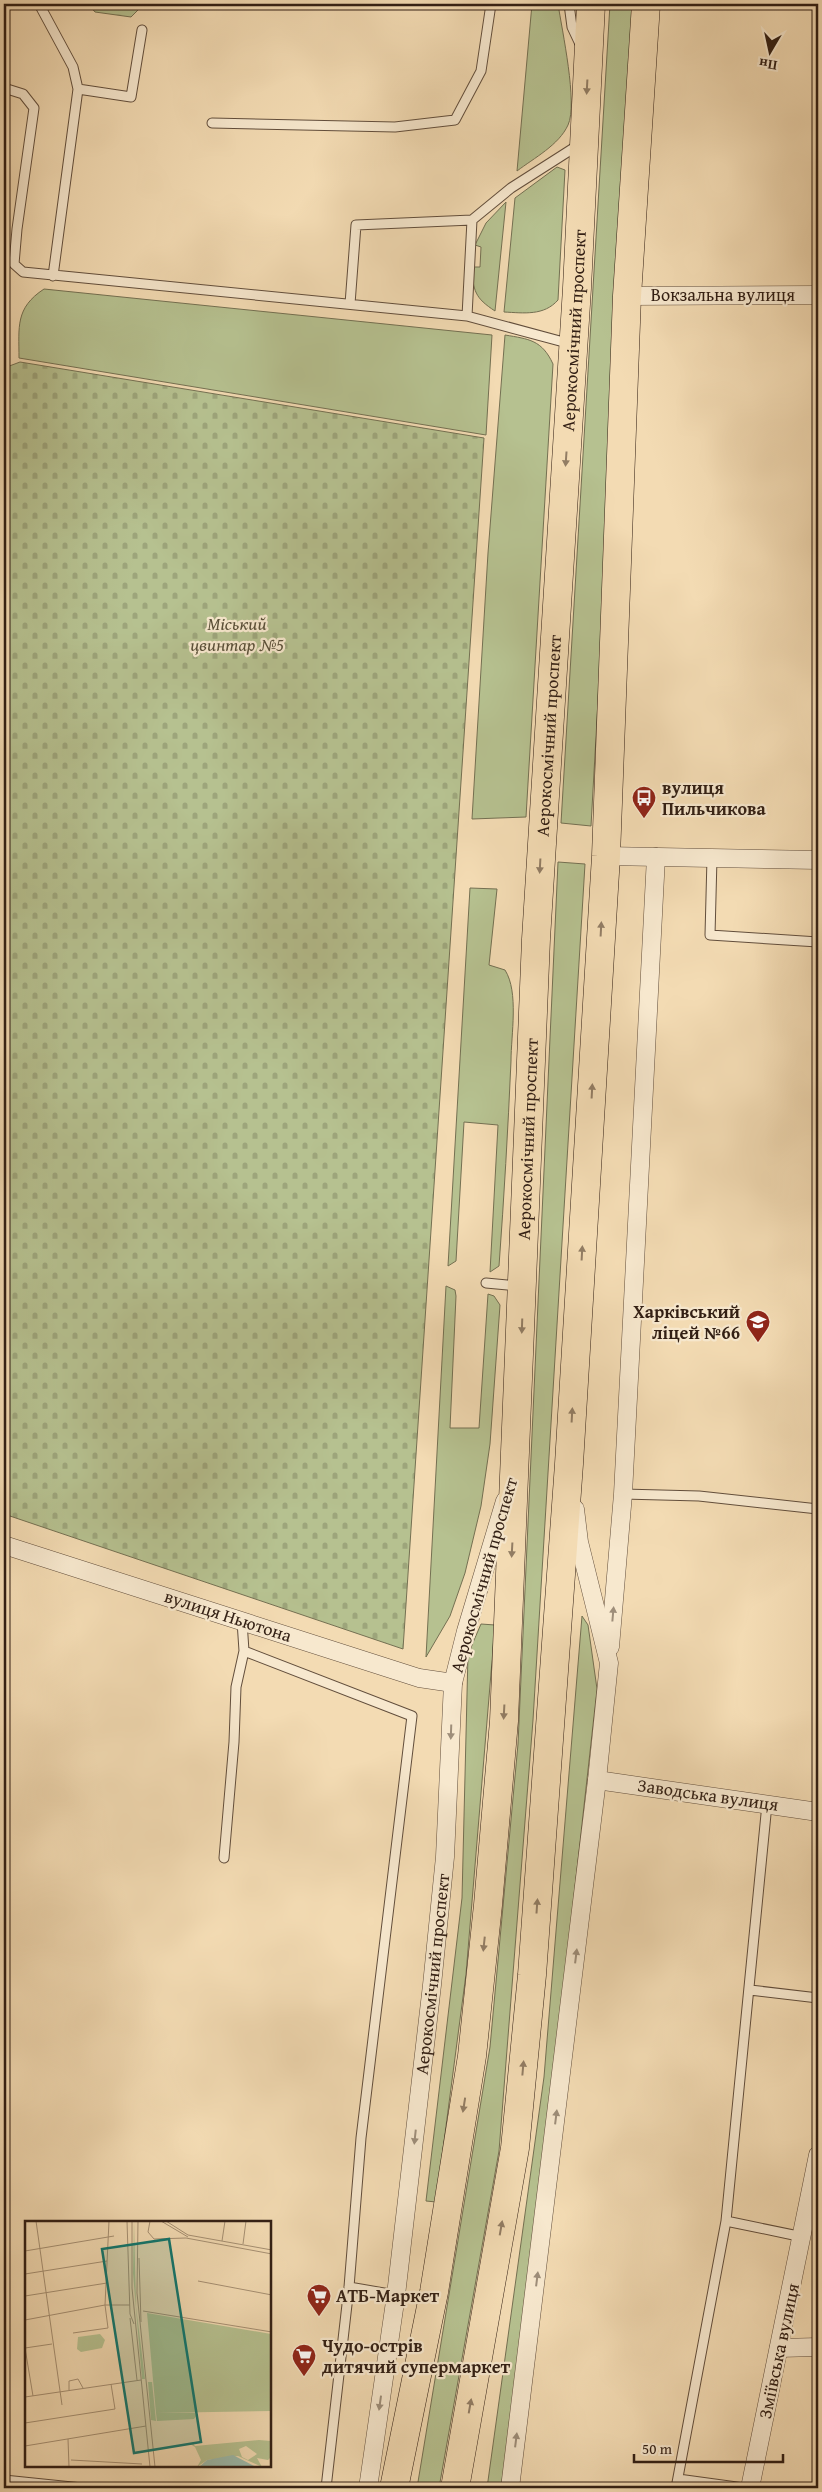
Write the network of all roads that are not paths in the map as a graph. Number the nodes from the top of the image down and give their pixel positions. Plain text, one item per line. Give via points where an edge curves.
1 (38, 4) edge
2 (491, 4) edge
3 (569, 4) edge
4 (591, 4) edge
5 (646, 4) edge
6 (142, 30) dead end
7 (588, 59) junction
8 (4, 88) edge
9 (78, 89) junction
10 (212, 123) dead end
11 (584, 142) junction
12 (472, 220) junction
13 (53, 276) junction
14 (818, 295) edge
15 (627, 296) junction
16 (350, 304) junction
17 (467, 316) junction
18 (574, 345) junction
19 (606, 856) junction
20 (656, 857) junction
21 (712, 858) junction
22 (818, 860) edge
23 (818, 942) edge
24 (486, 1283) dead end
25 (523, 1287) junction
26 (569, 1464) junction
27 (516, 1466) junction
28 (623, 1494) junction
29 (818, 1509) edge
30 (4, 1545) edge
31 (242, 1621) junction
32 (244, 1651) junction
33 (609, 1663) junction
34 (453, 1683) junction
35 (597, 1780) junction
36 (767, 1804) junction
37 (818, 1812) edge
38 (224, 1858) dead end
39 (750, 1990) junction
40 (818, 1998) edge
41 (818, 2154) edge
42 (726, 2221) junction
43 (803, 2237) junction
44 (349, 2287) junction
45 (396, 2295) junction
46 (818, 2347) edge
47 (779, 2348) junction
48 (678, 2479) junction
49 (4, 2480) edge
50 (82, 2488) edge
51 (326, 2488) edge
52 (368, 2488) edge
53 (394, 2488) edge
54 (456, 2488) edge
55 (510, 2488) edge
56 (676, 2488) edge
57 (744, 2488) edge
58 (750, 2488) edge

1 - 9 lane via 73,68
2 - 10 lane via 481,71 455,120 394,127
3 - 7 lane via 572,27
4 - 7 main road, Аерокосмічний проспект
5 - 15 main road
6 - 9 lane via 130,97
7 -> 11 main road, Аерокосмічний проспект
8 - 13 lane via 23,94 34,108 14,264 23,272
9 - 13 lane
11 - 12 lane via 511,188
11 - 18 main road, Аерокосмічний проспект
12 - 16 lane via 356,225
12 - 17 lane
13 - 16 lane
14 - 15 street, Вокзальна вулиця
15 - 19 main road
16 - 17 lane
17 - 18 lane
18 -> 25 main road, Аерокосмічний проспект via 536,939
19 - 20 street
26 -> 19 main road
20 - 21 street
20 - 28 street
21 - 22 street
21 - 23 lane via 710,935
24 - 25 lane
25 -> 27 main road, Аерокосмічний проспект
26 - 33 street via 579,1542
54 -> 26 main road via 515,2148 532,1975
27 - 34 street, Аерокосмічний проспект
27 -> 53 main road, Аерокосмічний проспект via 504,1721 472,2056 434,2292
28 - 29 lane via 699,1496
33 -> 28 street
30 - 31 street, вулиця Ньютона
31 - 32 lane
31 - 34 street, вулиця Ньютона via 419,1678
32 - 38 lane via 236,1687
32 - 44 lane via 412,1716 361,2138
33 - 35 street
34 -> 45 street, Аерокосмічний проспект via 446,1857
35 - 36 street, Заводська вулиця
55 -> 35 street
36 - 37 street, Заводська вулиця
36 - 39 lane
39 - 40 lane
39 - 42 lane
41 - 43 street, Зміївська вулиця
42 - 43 lane
42 - 48 lane
43 - 47 street, Зміївська вулиця
44 - 45 lane
44 - 51 lane
45 -> 52 street, Аерокосмічний проспект
46 - 47 street
47 - 58 street, Зміївська вулиця
48 - 56 lane
48 - 57 lane
49 - 50 lane

